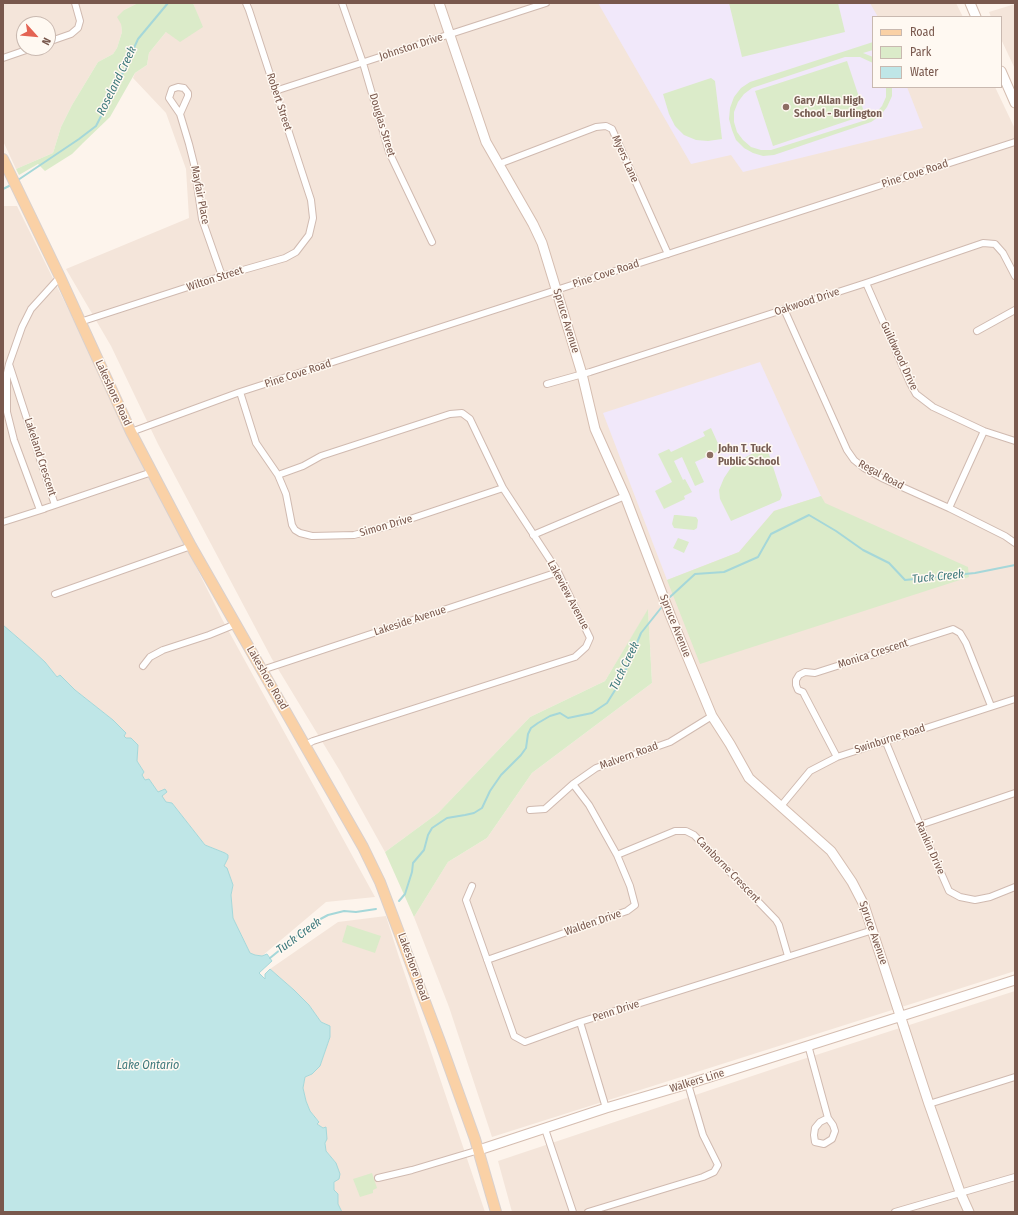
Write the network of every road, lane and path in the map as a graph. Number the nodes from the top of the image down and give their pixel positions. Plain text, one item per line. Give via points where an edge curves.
1 (74, 3) edge
2 (246, 3) edge
3 (342, 3) edge
4 (439, 3) edge
5 (546, 3) edge
6 (970, 3) edge
7 (976, 16) edge
8 (450, 35) junction
9 (56, 39) edge
10 (16, 54) edge
11 (3, 58) edge
12 (363, 63) junction
13 (1002, 73) edge
14 (275, 91) junction
15 (1015, 103) edge
16 (180, 114) dead end
17 (1015, 142) edge
18 (3, 158) edge
19 (500, 164) junction
20 (311, 200) joint
21 (432, 242) dead end
22 (668, 254) junction
23 (222, 276) junction
24 (1015, 276) edge
25 (60, 277) junction
26 (866, 283) junction
27 (557, 290) junction
28 (784, 309) junction
29 (1015, 310) edge
30 (80, 322) junction
31 (977, 331) dead end
32 (6, 364) edge
33 (582, 374) junction
34 (547, 384) dead end
35 (240, 392) junction
36 (984, 431) junction
37 (131, 432) junction
38 (1015, 441) edge
39 (152, 472) junction
40 (278, 475) junction
41 (503, 488) junction
42 (625, 496) junction
43 (948, 508) junction
44 (40, 510) junction
45 (3, 522) edge
46 (533, 535) junction
47 (1015, 543) edge
48 (191, 546) junction
49 (558, 572) junction
50 (55, 594) dead end
51 (236, 624) junction
52 (143, 666) dead end
53 (263, 672) junction
54 (1015, 699) edge
55 (992, 706) junction
56 (712, 716) junction
57 (885, 740) junction
58 (305, 745) junction
59 (837, 757) junction
60 (573, 784) junction
61 (1015, 793) edge
62 (781, 806) junction
63 (530, 810) dead end
64 (920, 825) junction
65 (617, 855) junction
66 (472, 886) dead end
67 (1015, 887) edge
68 (873, 930) junction
69 (788, 956) junction
70 (487, 960) junction
71 (1015, 980) edge
72 (901, 1016) junction
73 (580, 1022) junction
74 (808, 1045) junction
75 (1015, 1077) edge
76 (688, 1084) junction
77 (929, 1104) junction
78 (606, 1108) junction
79 (828, 1118) dead end
80 (545, 1129) junction
81 (478, 1150) junction
82 (1015, 1177) edge
83 (378, 1178) dead end
84 (960, 1192) junction
85 (496, 1212) edge
86 (573, 1212) edge
87 (588, 1212) edge
88 (895, 1212) edge
89 (969, 1212) edge

1 - 9 street via 80,21 78,28 71,34
2 - 14 street, Robert Street
3 - 12 street, Douglas Street
4 - 8 street, Spruce Avenue
5 - 8 street, Johnston Drive
6 - 7 street
8 - 12 street, Johnston Drive
8 - 19 street, Spruce Avenue via 486,142
10 - 11 street
12 - 14 street, Johnston Drive
12 - 21 street, Douglas Street via 389,152
13 - 15 street
14 - 20 street, Robert Street
16 - 23 street, Mayfair Place via 194,164 202,219
17 - 22 street, Pine Cove Road
18 - 25 main road, Lakeshore Road
19 - 22 street, Myers Lane via 596,127 606,126 612,129
19 - 27 street, Spruce Avenue via 542,243
20 - 23 street, Wilton Street via 313,218 309,235 296,252 284,258
22 - 27 street, Pine Cove Road
23 - 30 street, Wilton Street
24 - 26 street, Oakwood Drive via 1003,253 995,244 983,243
25 - 30 main road, Lakeshore Road
25 - 32 street, Lakeland Crescent via 31,309
26 - 28 street, Oakwood Drive
26 - 36 street, Guildwood Drive via 916,394 933,407
27 - 33 street, Spruce Avenue
27 - 35 street, Pine Cove Road
28 - 33 street, Oakwood Drive
28 - 43 street, Regal Road via 854,460 882,478
29 - 31 street
30 - 37 main road, Lakeshore Road
32 - 44 street, Lakeland Crescent via 7,412 14,440
32 - 44 street, Lakeland Crescent via 56,505
33 - 34 street, Oakwood Drive
33 - 42 street, Spruce Avenue via 595,429
35 - 37 street, Pine Cove Road
35 - 40 street, Simon Drive via 256,442
36 - 38 street, Guildwood Drive
36 - 43 street
37 - 39 main road, Lakeshore Road
39 - 44 street
39 - 48 main road, Lakeshore Road
40 - 41 street, Simon Drive via 286,494 292,525 300,533 312,536 354,535
40 - 41 street, Lakeview Avenue via 321,456 450,414 462,414 470,419
41 - 46 street, Lakeview Avenue
42 - 46 street
42 - 56 street, Spruce Avenue via 664,601
43 - 47 street, Regal Road
44 - 45 street
46 - 49 street, Lakeview Avenue
48 - 50 street
48 - 51 main road, Lakeshore Road
49 - 53 street, Lakeside Avenue via 268,668
49 - 58 street, Lakeview Avenue via 590,638 586,647 575,657
51 - 52 street via 163,650 150,657
51 - 53 main road, Lakeshore Road
53 - 58 main road, Lakeshore Road
54 - 55 street, Swinburne Road
55 - 57 street, Swinburne Road
55 - 59 street, Monica Crescent via 966,643 960,633 953,629 815,673 805,672 799,675 796,685 798,690 803,692
56 - 60 street, Malvern Road via 670,742 596,768
56 - 62 street, Spruce Avenue via 749,778
57 - 59 street, Swinburne Road
57 - 64 street, Rankin Drive
58 - 81 main road, Lakeshore Road via 380,882
59 - 62 street, Swinburne Road via 810,771
60 - 63 street, Malvern Road via 545,809
60 - 65 street, Walden Drive via 589,805
61 - 64 street
62 - 68 street, Spruce Avenue via 831,851 852,882
64 - 67 street, Rankin Drive via 949,891 960,897 975,900
65 - 69 street, Camborne Crescent via 674,831 686,831 694,835 776,920
65 - 70 street, Walden Drive via 636,903 633,908
66 - 70 street, Penn Drive via 466,900
68 - 69 street, Penn Drive
68 - 72 street, Spruce Avenue
69 - 73 street, Penn Drive
70 - 73 street, Penn Drive via 514,1036 519,1040 525,1042
71 - 72 street, Walkers Line
72 - 74 street, Walkers Line
72 - 77 street, Spruce Avenue
73 - 78 street
74 - 76 street, Walkers Line
74 - 79 street
75 - 77 street
76 - 78 street, Walkers Line
76 - 87 street via 703,1135 718,1165 714,1172
77 - 84 street, Spruce Avenue
78 - 80 street, Walkers Line
80 - 81 street, Walkers Line
80 - 86 street
81 - 83 street, Walkers Line
81 - 85 main road, Lakeshore Road
82 - 84 street
84 - 88 street
84 - 89 street, Spruce Avenue

